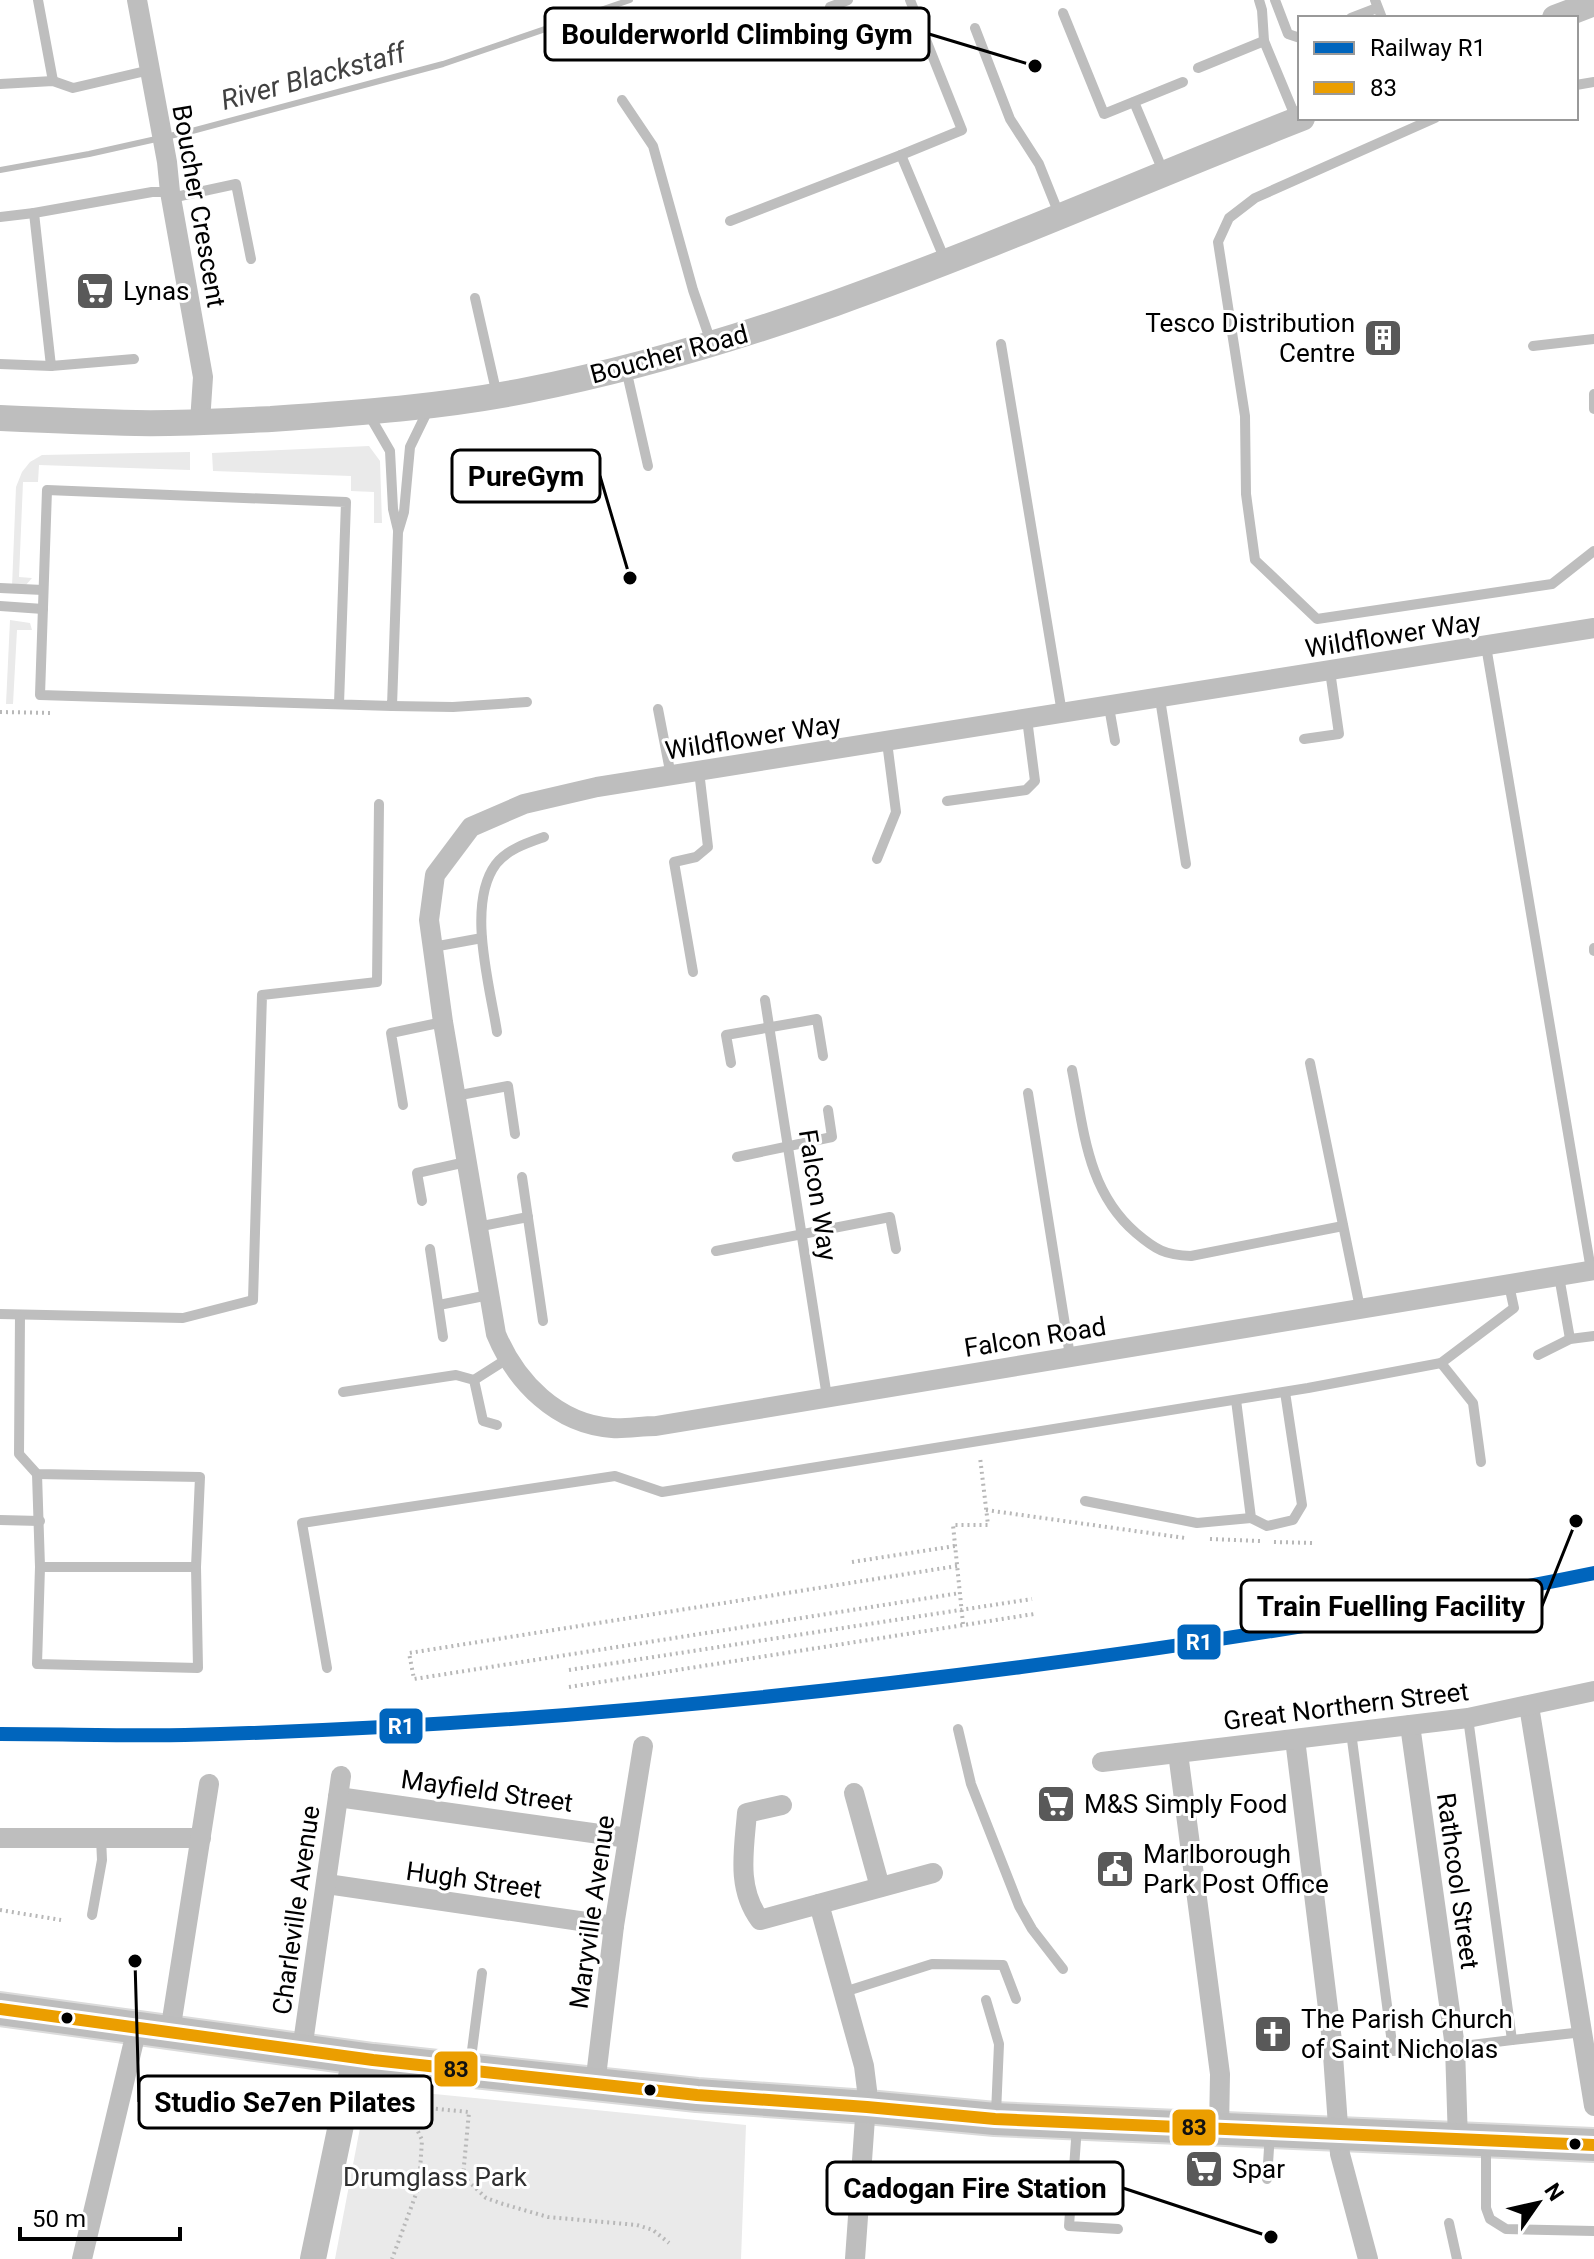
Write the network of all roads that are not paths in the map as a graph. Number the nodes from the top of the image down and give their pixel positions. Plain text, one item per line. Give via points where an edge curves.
1 (38, 0) edge
2 (137, 0) edge
3 (848, 0) edge
4 (910, 0) edge
5 (1259, 0) edge
6 (1275, 0) edge
7 (1594, 3) edge
8 (830, 7) dead end
9 (1378, 9) edge
10 (1063, 13) dead end
11 (1357, 16) edge
12 (1560, 16) edge
13 (975, 28) dead end
14 (1298, 37) edge
15 (1264, 41) junction
16 (1198, 68) dead end
17 (150, 70) junction
18 (53, 81) junction
19 (1183, 82) dead end
20 (0, 84) edge
21 (622, 100) dead end
22 (1134, 102) junction
23 (1298, 117) edge
24 (1298, 119) edge
25 (1430, 120) edge
26 (901, 155) junction
27 (1164, 173) junction
28 (171, 195) junction
29 (34, 213) junction
30 (1060, 216) junction
31 (0, 217) edge
32 (730, 221) dead end
33 (251, 259) dead end
34 (945, 262) junction
35 (475, 298) dead end
36 (1594, 339) edge
37 (712, 344) junction
38 (1001, 344) dead end
39 (1533, 346) dead end
40 (134, 359) dead end
41 (0, 364) edge
42 (51, 366) junction
43 (626, 367) junction
44 (1594, 394) edge
45 (497, 395) junction
46 (431, 405) junction
47 (1594, 409) edge
48 (368, 413) junction
49 (0, 418) edge
50 (200, 422) junction
51 (648, 466) dead end
52 (398, 532) junction
53 (1594, 551) edge
54 (0, 588) edge
55 (43, 590) junction
56 (0, 606) edge
57 (43, 609) junction
58 (1594, 628) edge
59 (1486, 646) junction
60 (1330, 671) junction
61 (1160, 699) junction
62 (527, 702) dead end
63 (339, 704) junction
64 (392, 706) junction
65 (1109, 707) junction
66 (658, 709) dead end
67 (1062, 713) junction
68 (1027, 719) junction
69 (1304, 739) dead end
70 (1115, 741) dead end
71 (887, 742) junction
72 (699, 771) junction
73 (671, 776) junction
74 (947, 801) dead end
75 (379, 804) dead end
76 (544, 837) dead end
77 (877, 859) dead end
78 (1186, 864) dead end
79 (482, 938) junction
80 (433, 947) junction
81 (693, 972) dead end
82 (765, 1000) dead end
83 (443, 1022) junction
84 (769, 1028) junction
85 (497, 1032) dead end
86 (823, 1056) dead end
87 (731, 1063) dead end
88 (1310, 1063) dead end
89 (1072, 1070) dead end
90 (1028, 1093) dead end
91 (455, 1096) junction
92 (403, 1105) dead end
93 (828, 1110) dead end
94 (515, 1134) dead end
95 (788, 1146) junction
96 (737, 1157) dead end
97 (466, 1162) junction
98 (522, 1177) dead end
99 (422, 1201) dead end
100 (528, 1217) junction
101 (1343, 1226) junction
102 (477, 1227) junction
103 (802, 1235) junction
104 (430, 1249) dead end
105 (896, 1249) dead end
106 (716, 1251) dead end
107 (1592, 1270) edge
108 (1559, 1276) junction
109 (1509, 1285) junction
110 (489, 1295) junction
111 (439, 1305) junction
112 (1360, 1308) junction
113 (0, 1314) edge
114 (20, 1315) junction
115 (543, 1321) dead end
116 (1594, 1336) edge
117 (443, 1337) dead end
118 (1570, 1339) junction
119 (1538, 1355) dead end
120 (1070, 1356) junction
121 (507, 1359) junction
122 (1441, 1363) junction
123 (474, 1380) junction
124 (343, 1392) dead end
125 (1285, 1392) junction
126 (827, 1397) junction
127 (1236, 1400) junction
128 (497, 1425) dead end
129 (1481, 1462) dead end
130 (37, 1474) junction
131 (1085, 1501) dead end
132 (1251, 1518) junction
133 (0, 1520) edge
134 (40, 1521) junction
135 (40, 1567) junction
136 (196, 1567) junction
137 (327, 1668) dead end
138 (1594, 1691) edge
139 (1529, 1706) junction
140 (1468, 1718) junction
141 (1410, 1725) junction
142 (958, 1729) dead end
143 (1351, 1732) junction
144 (1295, 1739) junction
145 (643, 1746) dead end
146 (1178, 1753) junction
147 (1102, 1762) dead end
148 (209, 1784) dead end
149 (340, 1786) joint
150 (854, 1793) dead end
151 (782, 1805) dead end
152 (0, 1838) edge
153 (101, 1838) junction
154 (201, 1838) junction
155 (628, 1838) junction
156 (933, 1873) dead end
157 (327, 1884) junction
158 (880, 1887) junction
159 (819, 1904) junction
160 (92, 1915) dead end
161 (614, 1926) junction
162 (1063, 1969) dead end
163 (482, 1973) dead end
164 (844, 1992) junction
165 (1016, 1999) dead end
166 (986, 2000) dead end
167 (0, 2009) edge
168 (137, 2028) junction
169 (170, 2032) junction
170 (1583, 2032) junction
171 (1512, 2040) junction
172 (1455, 2047) junction
173 (302, 2050) junction
174 (364, 2059) junction
175 (1591, 2061) edge
176 (470, 2072) junction
177 (595, 2085) junction
178 (1594, 2106) edge
179 (867, 2107) junction
180 (995, 2119) junction
181 (1077, 2124) junction
182 (1219, 2130) junction
183 (1270, 2133) junction
184 (1338, 2135) junction
185 (1472, 2142) junction
186 (1594, 2145) edge
187 (1074, 2168) dead end
188 (1267, 2179) dead end
189 (1071, 2198) dead end
190 (1449, 2223) dead end
191 (1118, 2229) dead end
192 (1594, 2231) edge
193 (82, 2259) edge
194 (313, 2259) edge
195 (855, 2259) edge
196 (1368, 2259) edge
197 (1457, 2259) edge

1 - 18 lane
2 - 17 street, Boucher Crescent
3 - 8 lane
4 - 26 lane via 962,130
5 - 15 lane
6 - 14 lane via 1288,34
7 - 12 street
9 - 11 lane
10 - 22 lane via 1104,114
13 - 30 lane via 1010,119 1039,164
15 - 16 lane
15 - 23 lane
17 - 18 lane via 73,88
17 - 28 street, Boucher Crescent
18 - 20 lane
19 - 22 lane
21 - 37 lane via 653,146
22 - 27 lane
24 - 27 street, Boucher Road
25 - 53 lane via 1255,198 1229,218 1218,242 1245,416 1246,494 1255,560 1317,619 1552,584
26 - 32 lane
26 - 34 lane
27 - 30 street, Boucher Road
28 - 29 lane via 152,192
28 - 33 lane via 236,184
28 - 50 street, Boucher Crescent via 203,377
29 - 31 lane
29 - 42 lane
30 - 34 street, Boucher Road
34 - 37 street, Boucher Road
35 - 45 lane
36 - 39 lane
37 - 43 street, Boucher Road
38 - 67 lane
40 - 42 lane
41 - 42 lane
43 - 45 street, Boucher Road
43 - 51 lane
44 - 47 lane
45 - 46 street, Boucher Road
46 - 48 street, Boucher Road
46 - 52 lane via 410,447
48 - 50 street, Boucher Road
48 - 52 lane via 390,451
49 - 50 street, Boucher Road
52 - 64 lane
54 - 55 lane
55 - 57 lane
55 - 63 lane via 47,490 346,502
56 - 57 lane
57 - 63 lane via 40,695
58 - 59 street, Wildflower Way
59 - 60 street, Wildflower Way
59 - 107 lane
60 - 61 street, Wildflower Way
60 - 69 lane via 1339,734
61 - 65 street, Wildflower Way
61 - 78 lane
62 - 64 lane
63 - 64 lane
65 - 67 street, Wildflower Way
65 - 70 lane
66 - 73 lane
67 - 68 street, Wildflower Way
68 - 71 street, Wildflower Way
68 - 74 lane via 1035,781 1026,790
71 - 72 street, Wildflower Way
71 - 77 lane via 896,812
72 - 73 street, Wildflower Way
72 - 81 lane via 708,847 696,857 674,862
73 - 80 street, Wildflower Way via 524,804 471,827 435,875 429,920
75 - 114 lane via 377,982 262,995 253,1300 183,1318
76 - 79 lane via 517,847 497,864 483,892
79 - 80 lane
79 - 85 lane
80 - 83 street, Wildflower Way
82 - 84 lane, Falcon Way
83 - 91 street, Wildflower Way
83 - 92 lane via 391,1033
84 - 86 lane via 817,1019
84 - 87 lane via 726,1035
84 - 95 lane, Falcon Way
88 - 101 lane
89 - 101 lane via 1090,1159 1104,1197 1153,1247 1168,1255 1191,1256
90 - 120 lane
91 - 94 lane via 508,1086
91 - 97 street, Wildflower Way
93 - 95 lane via 832,1137
95 - 96 lane
95 - 103 lane, Falcon Way
97 - 99 lane via 417,1173
97 - 102 street, Wildflower Way
98 - 100 lane
100 - 102 lane
100 - 115 lane
101 - 112 lane
102 - 110 street, Wildflower Way
103 - 105 lane via 890,1217
103 - 106 lane
103 - 126 lane, Falcon Way
104 - 111 lane
107 - 108 street, Falcon Road
108 - 109 street, Falcon Road
108 - 118 lane
109 - 112 street, Falcon Road
109 - 122 lane via 1514,1308
110 - 111 lane
110 - 121 street, Wildflower Way
111 - 117 lane
112 - 120 street, Falcon Road
113 - 114 lane
114 - 130 lane via 19,1454
116 - 118 lane
118 - 119 lane
120 - 126 street, Falcon Road
121 - 123 lane
121 - 126 street, Falcon Road via 520,1379 571,1418 611,1428 656,1426
122 - 125 lane
122 - 129 lane via 1473,1403
123 - 124 lane via 456,1375
123 - 128 lane via 483,1421
125 - 127 lane
125 - 132 lane via 1302,1505 1293,1520 1267,1526
127 - 132 lane
127 - 137 lane via 662,1492 615,1476 302,1523
130 - 134 lane
130 - 136 lane via 200,1477
131 - 132 lane via 1197,1523
133 - 134 lane
134 - 135 lane
135 - 136 lane
135 - 136 lane via 37,1664 198,1668
138 - 139 street, Great Northern Street
139 - 140 street, Great Northern Street
139 - 170 street
140 - 141 street, Great Northern Street
140 - 171 lane
141 - 143 street, Great Northern Street
141 - 172 street, Rathcool Street
142 - 162 lane via 971,1784 1019,1906
143 - 144 street, Great Northern Street
143 - 172 lane via 1393,2051
144 - 146 street, Great Northern Street
144 - 184 street via 1332,2041
145 - 155 street, Maryville Avenue
146 - 147 street, Great Northern Street
146 - 182 street via 1220,2074
148 - 154 street
149 - 155 street, Mayfield Street
149 - 157 street, Charleville Avenue
150 - 158 street
151 - 159 street via 747,1813 742,1868 750,1907 760,1920
152 - 153 street
153 - 154 street
153 - 160 lane
154 - 169 street
155 - 161 street, Maryville Avenue
156 - 158 street
157 - 161 street, Hugh Street
157 - 173 street, Charleville Avenue
158 - 159 street
159 - 164 street
161 - 177 street, Maryville Avenue
163 - 176 lane
164 - 165 lane via 932,1964 985,1964 1003,1965
164 - 179 street via 864,2066
166 - 180 lane via 999,2044
167 - 168 main road
168 - 169 main road
168 - 193 street
169 - 173 main road
170 - 171 lane
170 - 175 street
171 - 172 lane
172 - 185 street, Rathcool Street
173 - 174 main road
174 - 176 main road
174 - 194 street
175 - 178 street
176 - 177 main road
177 - 179 main road
179 - 180 main road
179 - 195 street
180 - 181 main road
181 - 182 main road
181 - 187 lane
182 - 183 main road
183 - 184 main road
183 - 188 lane
184 - 185 main road
184 - 196 street
185 - 186 main road
185 - 192 lane via 1490,2219 1506,2229
189 - 191 lane via 1069,2226
190 - 197 lane

